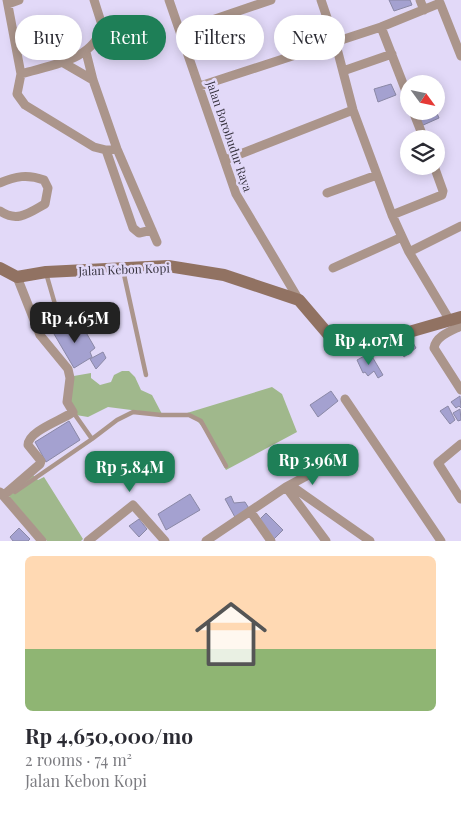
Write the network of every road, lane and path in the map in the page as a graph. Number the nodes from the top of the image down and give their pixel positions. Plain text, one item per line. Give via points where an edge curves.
1 (19, 0) edge
2 (95, 0) edge
3 (169, 0) edge
4 (271, 0) edge
5 (321, 0) edge
6 (420, 0) edge
7 (8, 2) edge
8 (424, 10) junction
9 (227, 15) edge
10 (326, 15) edge
11 (176, 20) edge
12 (382, 27) junction
13 (345, 38) edge
14 (86, 52) junction
15 (392, 54) junction
16 (461, 56) edge
17 (191, 60) edge
18 (278, 60) edge
19 (340, 60) edge
20 (62, 62) junction
21 (343, 70) junction
22 (21, 74) junction
23 (400, 75) edge
24 (92, 80) junction
25 (200, 86) junction
26 (353, 110) junction
27 (117, 148) junction
28 (106, 150) junction
29 (225, 160) junction
30 (438, 175) edge
31 (377, 176) junction
32 (0, 183) edge
33 (136, 193) junction
34 (328, 193) dead end
35 (122, 197) junction
36 (0, 210) edge
37 (392, 214) junction
38 (461, 226) edge
39 (152, 230) junction
40 (402, 237) junction
41 (157, 242) dead end
42 (409, 252) junction
43 (0, 268) edge
44 (123, 268) junction
45 (333, 268) dead end
46 (46, 272) junction
47 (17, 278) junction
48 (299, 300) junction
49 (458, 320) edge
50 (61, 325) dead end
51 (146, 375) dead end
52 (461, 390) edge
53 (345, 399) dead end
54 (73, 412) junction
55 (92, 439) junction
56 (461, 444) edge
57 (226, 466) dead end
58 (325, 466) dead end
59 (288, 486) junction
60 (15, 492) dead end
61 (2, 493) edge
62 (461, 499) edge
63 (250, 511) junction
64 (220, 537) edge
65 (42, 541) edge
66 (88, 541) edge
67 (165, 541) edge
68 (206, 541) edge
69 (271, 541) edge
70 (326, 541) edge
71 (370, 541) edge
72 (442, 541) edge

1 - 7 street
2 - 14 street via 102,25 98,39
3 - 11 street, Jalan Borobudur Raya
4 - 9 street
5 - 10 street
6 - 8 street
7 - 22 street
8 - 12 street
8 - 16 street via 440,3
12 - 13 street
12 - 15 street
14 - 20 street
14 - 24 street
15 - 21 street
15 - 23 street
17 - 25 street, Jalan Borobudur Raya
18 - 25 street
19 - 21 street
20 - 22 street
20 - 24 street
21 - 26 street
22 - 28 street via 17,94 25,106 89,144
24 - 27 street
25 - 29 street, Jalan Borobudur Raya
26 - 29 street
26 - 31 street
27 - 28 street
27 - 33 street
28 - 35 street
29 - 48 street, Jalan Borobudur Raya via 236,194
30 - 37 street via 444,191 442,195
31 - 34 street
31 - 37 street
32 - 36 street via 27,176 44,180 48,188 45,204 24,216 14,218
33 - 35 street
33 - 39 street
35 - 39 street via 136,231
37 - 40 street
38 - 42 street
39 - 41 street
40 - 42 street
40 - 45 street
42 - 49 street
43 - 47 main road
44 - 46 main road, Jalan Kebon Kopi
44 - 48 main road, Jalan Kebon Kopi via 168,266 202,271
44 - 51 lane
46 - 47 main road, Jalan Kebon Kopi
46 - 50 lane
47 - 54 street via 40,335 68,369 68,402
48 - 49 main road via 334,341 350,349
49 - 52 street via 434,345
53 - 72 street
54 - 55 lane
54 - 61 street via 60,422 34,433 28,445 40,464
55 - 57 lane via 133,412 189,415 201,422
55 - 60 lane
56 - 62 street via 438,463
58 - 59 street
59 - 63 street
59 - 70 street
59 - 71 street
61 - 65 street
63 - 64 street
63 - 69 street
64 - 68 street
66 - 67 street via 133,505

